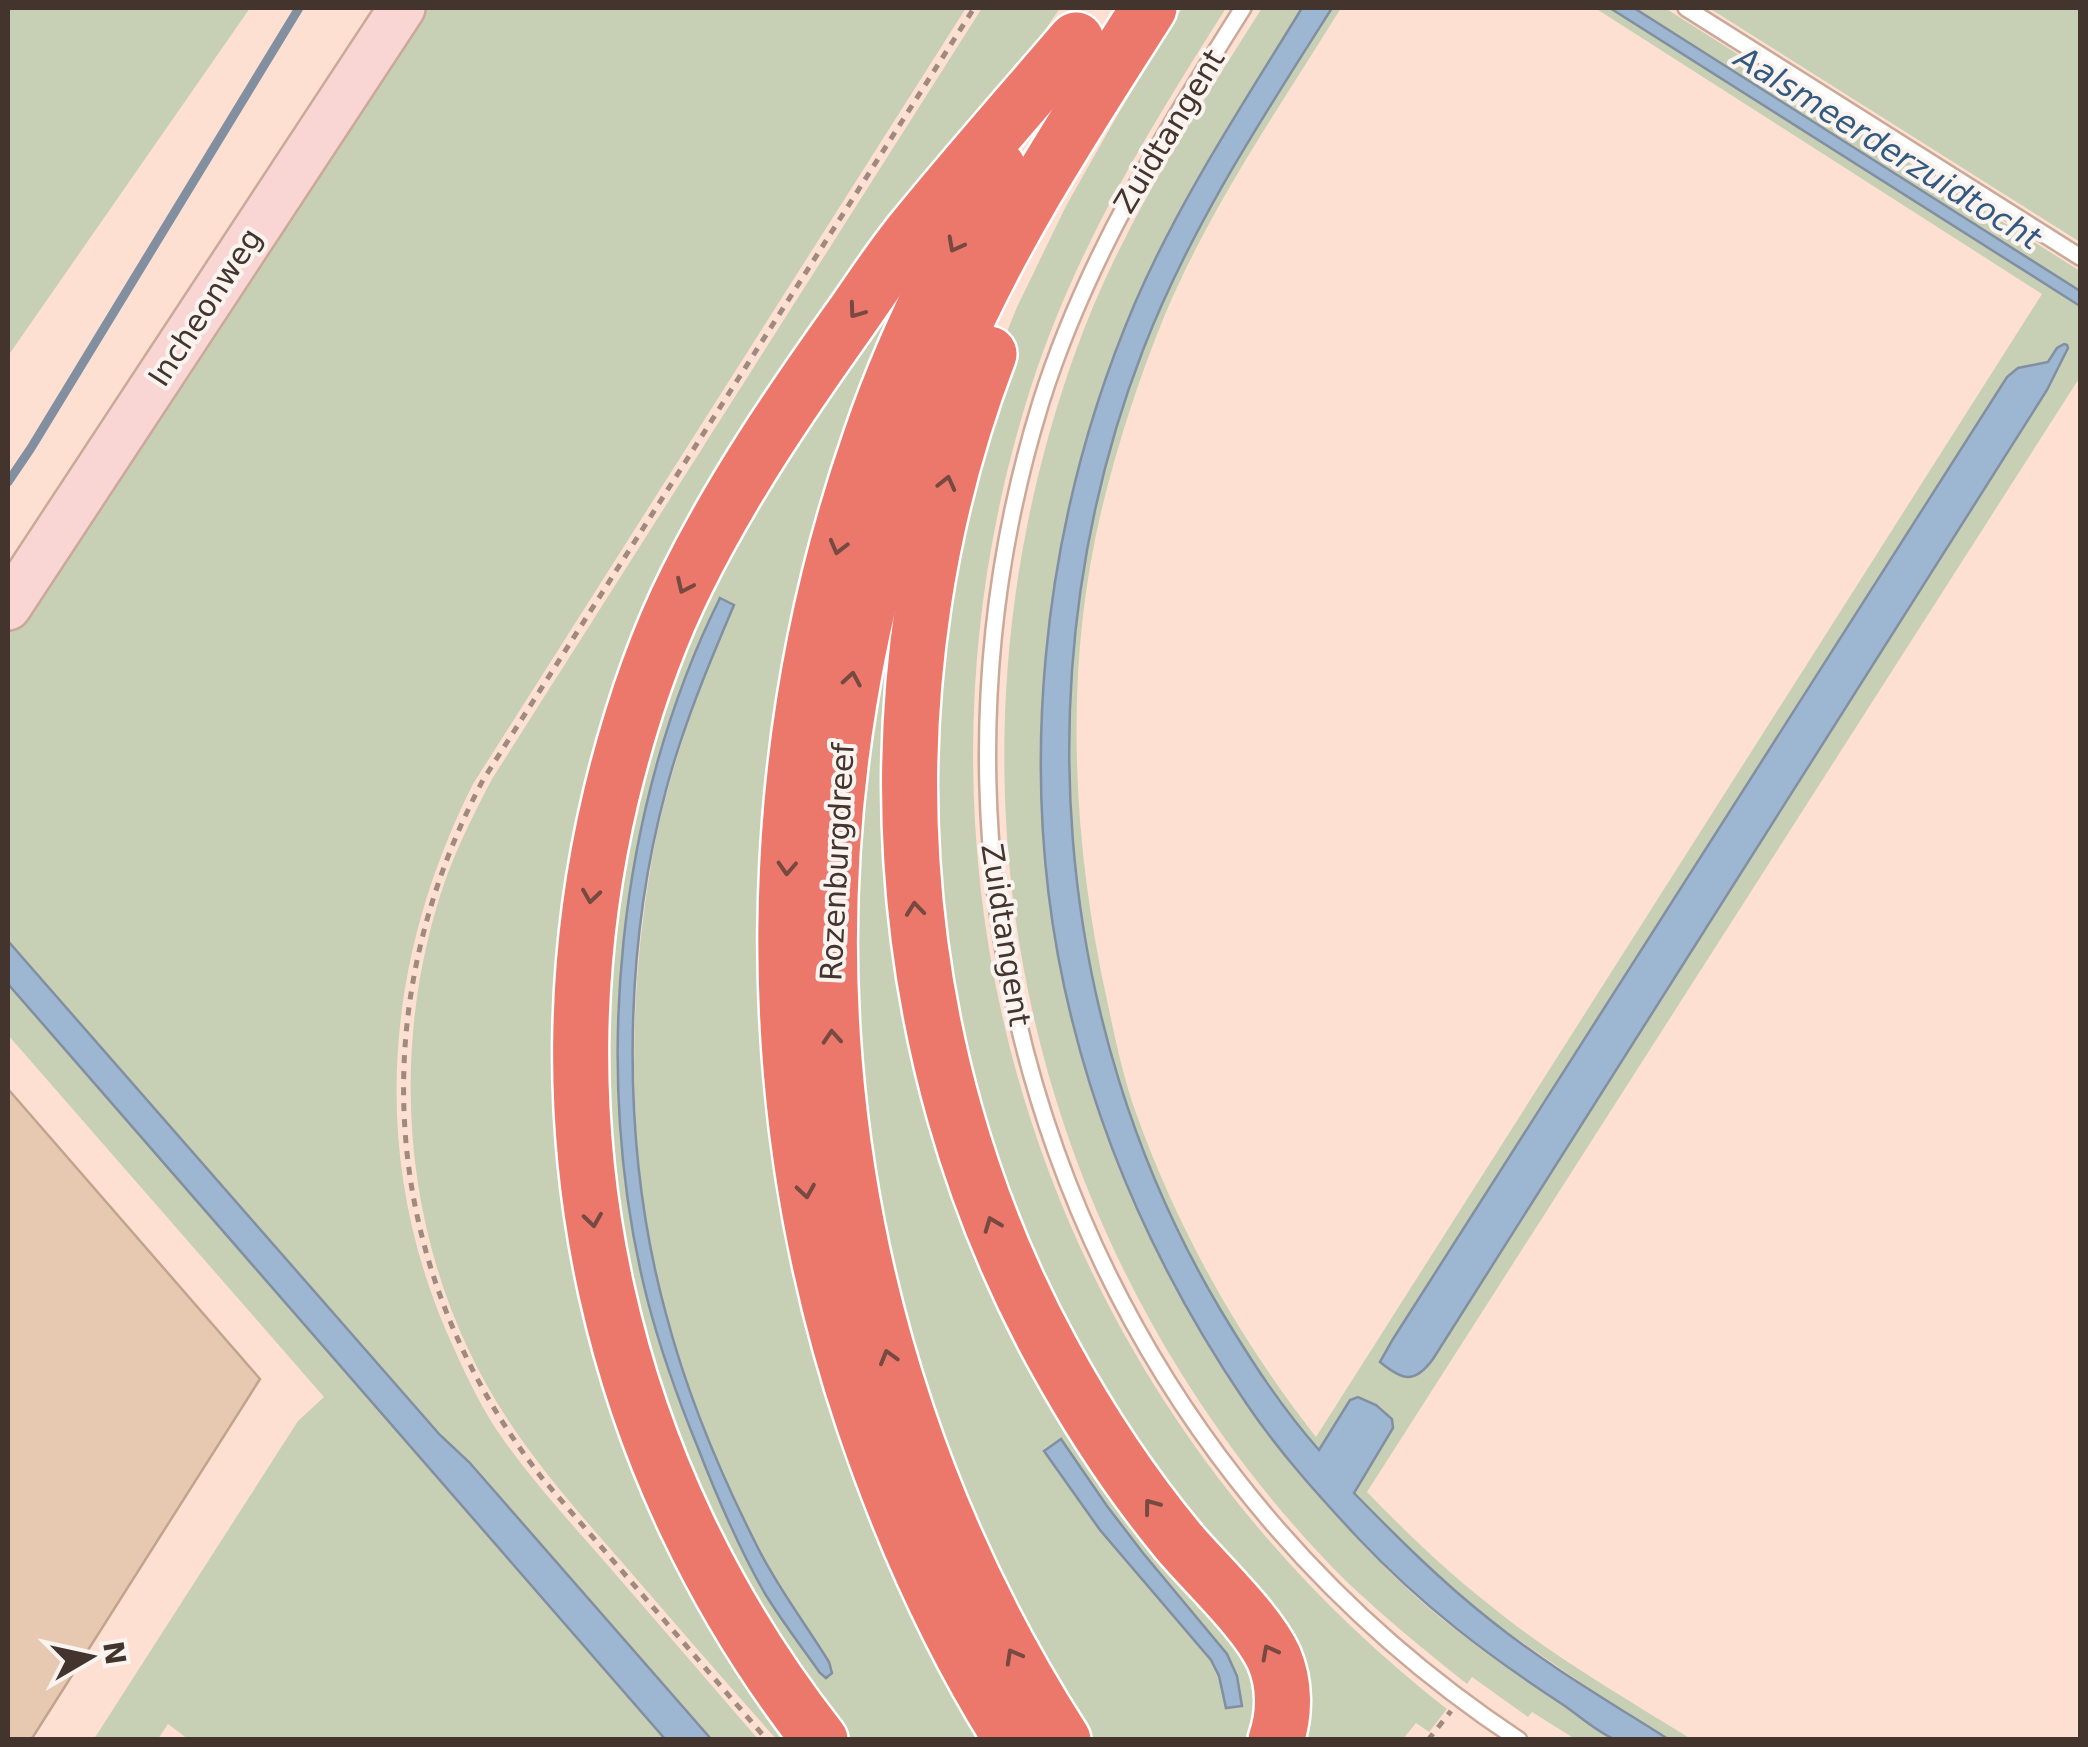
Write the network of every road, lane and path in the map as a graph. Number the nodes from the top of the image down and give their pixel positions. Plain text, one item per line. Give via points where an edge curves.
1 (402, 8) edge
2 (1149, 8) edge
3 (1244, 8) edge
4 (1686, 8) edge
5 (1096, 37) edge
6 (2077, 251) edge
7 (8, 607) edge
8 (820, 1740) edge
9 (1012, 1740) edge
10 (1063, 1740) edge
11 (1276, 1740) edge
12 (1519, 1740) edge

1 - 7 street, Incheonweg
2 - 5 highway, Rozenburgdreef
3 - 12 lane, Zuidtangent via 1101,250 1062,342 1025,459 1000,581 988,721 991,849 1008,977 1058,1162 1123,1305 1190,1417 1266,1516 1348,1604
4 - 6 lane
5 -> 8 highway via 913,232 730,498 684,584 646,677 616,774 590,904 582,1117 595,1237 618,1340 648,1436 702,1556 746,1636
5 -> 9 highway, Rozenburgdreef via 1001,163 944,266 870,438 812,657 786,889 794,1108 832,1314 876,1459 914,1554
10 -> 5 highway, Rozenburgdreef via 957,1544 886,1353 839,1116 829,892 850,688 903,480 938,387
11 -> 5 highway via 1283,1700 1274,1657 1117,1459 1056,1361 1006,1258 943,1071 914,906 911,698 942,503

